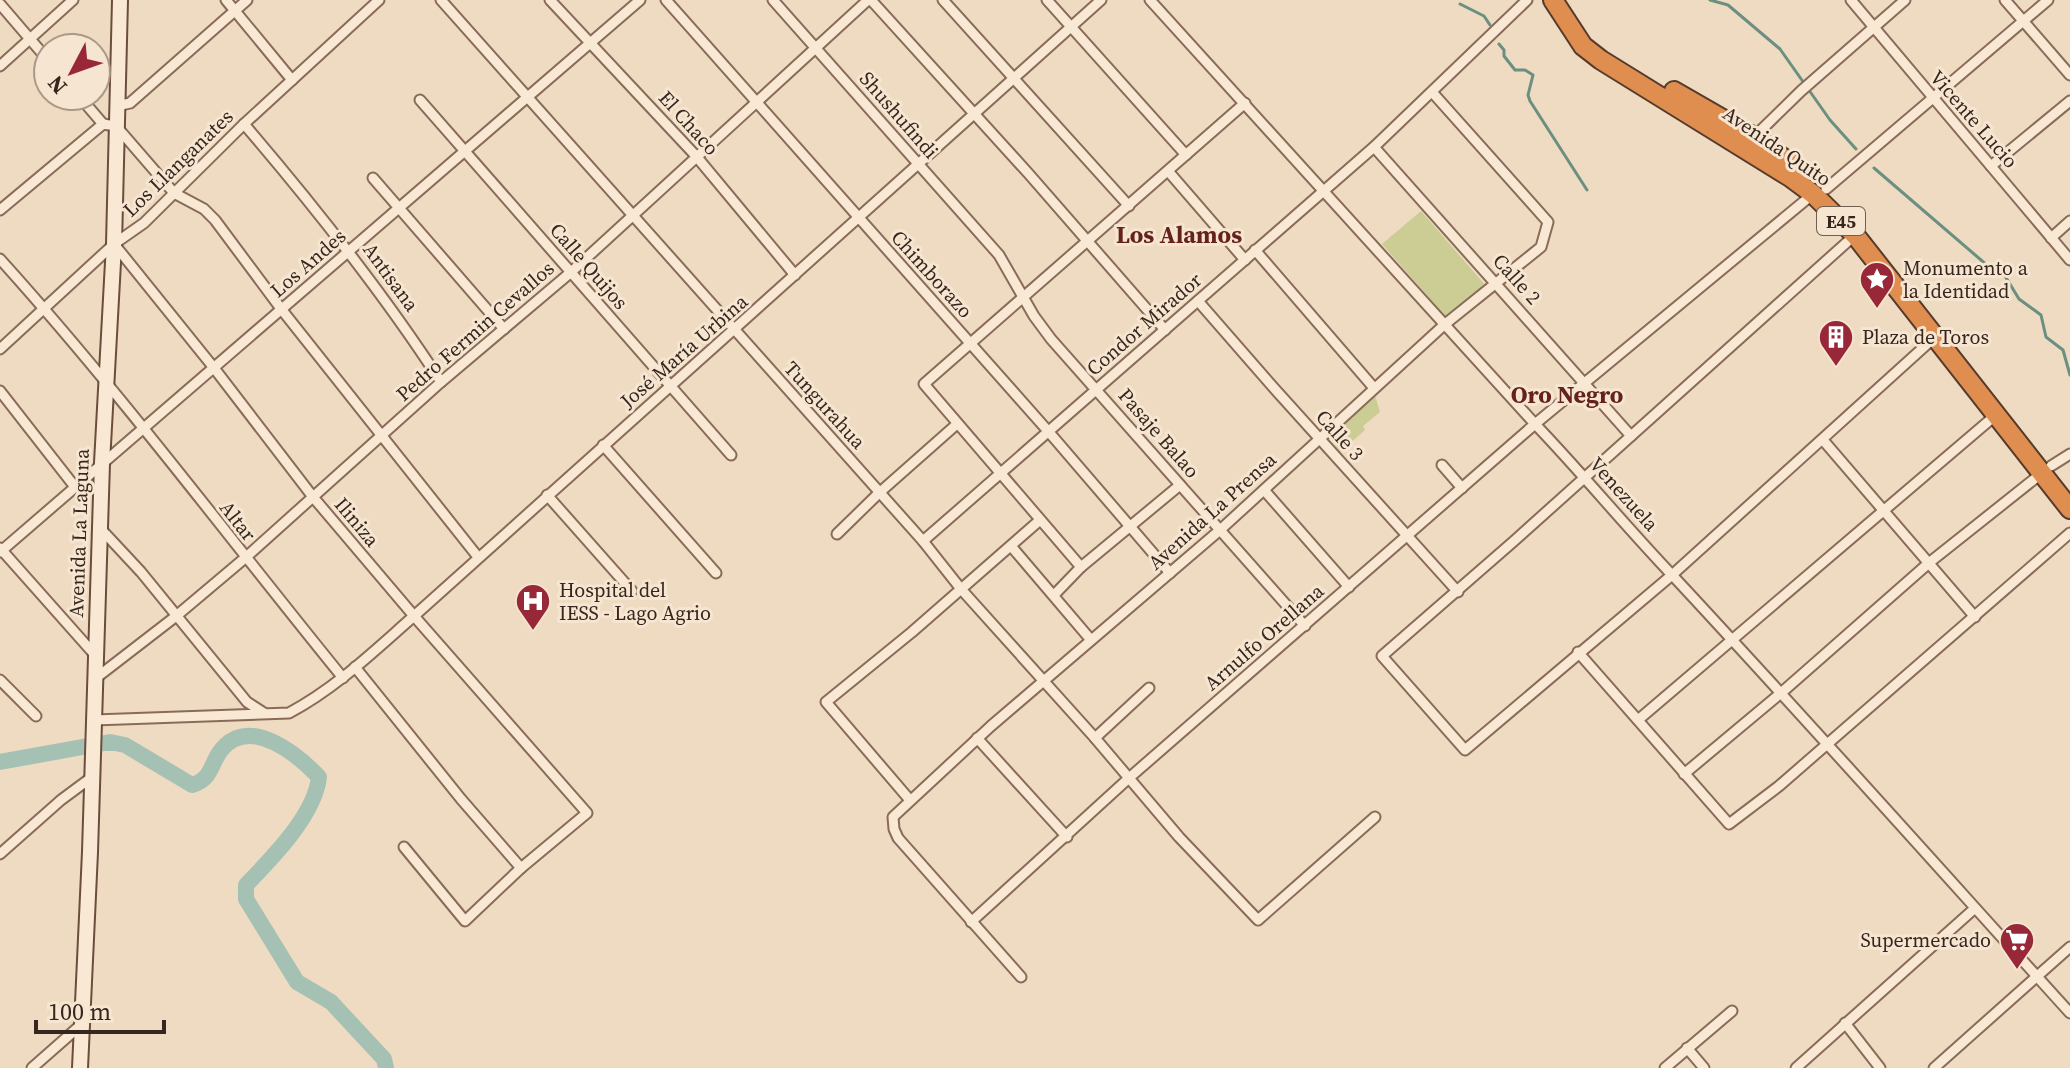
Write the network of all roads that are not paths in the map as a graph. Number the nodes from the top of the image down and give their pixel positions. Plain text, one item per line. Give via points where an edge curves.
1 (73, 0) edge
2 (120, 0) edge
3 (226, 0) edge
4 (247, 0) edge
5 (379, 0) edge
6 (441, 0) edge
7 (550, 0) edge
8 (640, 0) edge
9 (666, 0) edge
10 (773, 0) edge
11 (870, 0) edge
12 (943, 0) edge
13 (1047, 0) edge
14 (1101, 0) edge
15 (1150, 0) edge
16 (1527, 0) edge
17 (1553, 0) edge
18 (1565, 0) edge
19 (1851, 0) edge
20 (1905, 0) edge
21 (2005, 0) edge
22 (2048, 0) edge
23 (0, 4) edge
24 (236, 11) junction
25 (2024, 21) junction
26 (1072, 26) junction
27 (1873, 27) junction
28 (30, 39) junction
29 (32, 41) edge
30 (590, 43) junction
31 (818, 49) junction
32 (0, 66) edge
33 (2070, 75) edge
34 (1014, 78) junction
35 (292, 80) junction
36 (1432, 92) junction
37 (1931, 97) junction
38 (529, 98) junction
39 (420, 100) dead end
40 (757, 101) junction
41 (2070, 101) edge
42 (1245, 103) junction
43 (117, 106) junction
44 (96, 112) edge
45 (973, 115) junction
46 (244, 124) junction
47 (110, 125) junction
48 (1754, 137) junction
49 (1374, 147) junction
50 (466, 152) junction
51 (1186, 155) junction
52 (696, 156) junction
53 (919, 165) junction
54 (1991, 166) junction
55 (1168, 171) junction
56 (373, 178) dead end
57 (1324, 191) junction
58 (1820, 192) junction
59 (174, 193) junction
60 (1129, 206) junction
61 (399, 209) junction
62 (0, 210) edge
63 (632, 215) junction
64 (858, 219) junction
65 (2070, 221) edge
66 (1855, 235) junction
67 (2051, 238) junction
68 (1087, 242) junction
69 (114, 244) junction
70 (1255, 250) junction
71 (350, 251) junction
72 (999, 255) joint
73 (0, 259) edge
74 (1245, 260) junction
75 (2070, 260) edge
76 (570, 273) junction
77 (795, 275) junction
78 (1498, 284) junction
79 (1023, 297) junction
80 (1198, 301) junction
81 (45, 309) junction
82 (282, 310) junction
83 (1444, 325) junction
84 (504, 329) junction
85 (1165, 330) junction
86 (735, 331) junction
87 (1935, 337) junction
88 (970, 344) junction
89 (0, 349) edge
90 (214, 368) junction
91 (441, 382) junction
92 (1586, 384) junction
93 (106, 385) junction
94 (671, 387) junction
95 (1374, 388) junction
96 (1097, 389) junction
97 (0, 391) edge
98 (1997, 414) junction
99 (957, 424) junction
100 (1535, 424) junction
101 (143, 429) junction
102 (1048, 431) junction
103 (1631, 436) junction
104 (381, 437) junction
105 (1319, 439) junction
106 (1823, 440) junction
107 (603, 445) junction
108 (2070, 454) edge
109 (731, 455) dead end
110 (102, 463) junction
111 (1442, 465) dead end
112 (2046, 470) junction
113 (1000, 473) junction
114 (1586, 477) junction
115 (1180, 485) junction
116 (75, 487) junction
117 (1462, 488) junction
118 (1264, 490) junction
119 (2070, 491) edge
120 (879, 493) junction
121 (547, 495) junction
122 (313, 497) junction
123 (1884, 509) junction
124 (2070, 509) edge
125 (1040, 520) junction
126 (1130, 526) junction
127 (100, 528) junction
128 (1220, 530) junction
129 (2070, 533) edge
130 (837, 534) dead end
131 (1407, 534) junction
132 (923, 541) junction
133 (1011, 546) junction
134 (1, 550) edge
135 (478, 557) junction
136 (245, 558) junction
137 (1930, 562) junction
138 (1081, 567) junction
139 (716, 573) dead end
140 (1170, 573) junction
141 (1672, 575) junction
142 (1349, 587) junction
143 (961, 589) junction
144 (632, 591) dead end
145 (1458, 592) junction
146 (1054, 595) junction
147 (414, 616) junction
148 (175, 617) junction
149 (1975, 617) junction
150 (1305, 626) junction
151 (1091, 640) junction
152 (1734, 640) junction
153 (1578, 652) junction
154 (95, 655) junction
155 (355, 667) junction
156 (343, 678) junction
157 (95, 679) junction
158 (0, 680) edge
159 (1045, 682) junction
160 (1149, 688) dead end
161 (1781, 693) junction
162 (264, 713) junction
163 (36, 716) dead end
164 (1638, 720) junction
165 (94, 726) junction
166 (977, 738) junction
167 (1095, 738) junction
168 (1825, 744) junction
169 (92, 770) junction
170 (1684, 774) junction
171 (1129, 778) junction
172 (909, 799) junction
173 (1375, 817) dead end
174 (1067, 837) junction
175 (404, 847) dead end
176 (0, 854) edge
177 (521, 868) junction
178 (1974, 909) junction
179 (971, 922) junction
180 (2070, 947) edge
181 (2037, 976) junction
182 (1021, 977) dead end
183 (1732, 1011) dead end
184 (2070, 1013) edge
185 (1845, 1023) junction
186 (82, 1024) junction
187 (1687, 1048) junction
188 (32, 1068) edge
189 (80, 1068) edge
190 (1665, 1068) edge
191 (1704, 1068) edge
192 (1796, 1068) edge
193 (1880, 1068) edge
194 (1934, 1068) edge

1 - 28 street
2 - 43 street, Avenida La Laguna
3 - 24 street
4 - 24 street
5 - 35 street, Los Llanganates
6 - 38 street, Tungurahua
7 - 30 street, El Chaco
8 - 30 street, Los Andes
9 - 40 street, Chimborazo
10 - 31 street, Shushufindi
11 - 31 street, Pedro Fermin Cevallos
11 - 45 street
12 - 34 street
13 - 26 street
14 - 26 street, José María Urbina
15 - 42 street, Venezuela
16 - 36 street, Condor Mirador
17 - 58 highway, Avenida Quito / E45 via 1583,46 1601,60
18 - 48 highway, Avenida Quito / E45 via 1578,25 1608,53
19 - 27 street, Vicente Lucio
20 - 27 street
21 - 25 street
22 - 25 street, Arnulfo Orellana
23 - 28 street
24 - 35 street
24 - 43 street via 130,103
25 - 33 street
25 - 37 street, Arnulfo Orellana
26 - 34 street, José María Urbina
26 - 51 street
27 - 37 street, Vicente Lucio
27 - 48 street
28 - 29 street
28 - 32 street
30 - 38 street, Los Andes
30 - 52 street, El Chaco
31 - 40 street, Pedro Fermin Cevallos
31 - 53 street, Shushufindi
34 - 45 street, José María Urbina
34 - 60 street
35 - 46 street, Los Llanganates
36 - 49 street, Condor Mirador
36 - 78 street, Avenida La Prensa via 1548,222 1541,247
37 - 54 street, Vicente Lucio
37 - 58 street, Arnulfo Orellana
38 - 50 street, Los Andes
38 - 63 street, Tungurahua
39 - 50 street, Calle Quijos
40 - 52 street, Pedro Fermin Cevallos
40 - 64 street, Chimborazo
41 - 54 street
42 - 51 street
42 - 57 street, Venezuela
43 - 47 street, Avenida La Laguna
44 - 47 street
45 - 53 street, José María Urbina
45 - 68 street
46 - 59 street, Los Llanganates
46 - 71 street, Antisana
47 - 59 street
47 - 62 street
47 - 69 street, Avenida La Laguna
48 - 58 highway, Avenida Quito / E45
49 - 57 street, Condor Mirador
49 - 78 street, Calle 2
50 - 61 street, Los Andes
50 - 76 street, Calle Quijos
51 - 55 street
52 - 63 street, Pedro Fermin Cevallos
52 - 77 street, El Chaco
53 - 64 street, José María Urbina
53 - 72 street, Shushufindi
54 - 67 street, Vicente Lucio
55 - 60 street
55 - 74 street
56 - 61 street
57 - 70 street, Condor Mirador
57 - 83 street, Venezuela
58 - 66 highway, Avenida Quito / E45
58 - 92 street, Arnulfo Orellana
58 - 112 highway, Avenida Quito / E45 via 1874,240
59 - 69 street, Los Llanganates
59 - 82 street via 215,220
60 - 68 street
61 - 71 street, Los Andes
61 - 84 street
63 - 76 street, Pedro Fermin Cevallos
63 - 86 street, Tungurahua
64 - 77 street, José María Urbina
64 - 88 street, Chimborazo
65 - 67 street
66 - 87 highway, Avenida Quito / E45
66 - 103 street
67 - 75 street, Vicente Lucio
68 - 79 street
68 - 85 street
69 - 81 street, Los Llanganates
69 - 90 street, Iliniza
69 - 93 street, Avenida La Laguna
70 - 74 street, Condor Mirador
70 - 95 street
71 - 82 street, Los Andes
71 - 91 street, Antisana
72 - 79 street, Pasaje Balao
73 - 81 street, Altar
74 - 80 street, Condor Mirador
76 - 84 street, Pedro Fermin Cevallos
76 - 94 street, Calle Quijos
77 - 86 street, José María Urbina
78 - 83 street, Avenida La Prensa
78 - 92 street, Calle 2
79 - 88 street
79 - 96 street, Pasaje Balao via 1051,339
80 - 85 street, Condor Mirador
80 - 105 street, Calle 3
81 - 89 street, Los Llanganates
81 - 93 street, Altar
82 - 90 street, Los Andes
82 - 104 street
83 - 95 street, Avenida La Prensa
83 - 100 street, Venezuela
84 - 91 street, Pedro Fermin Cevallos
85 - 96 street, Condor Mirador
86 - 94 street, José María Urbina
86 - 120 street, Tungurahua
87 - 98 highway, Avenida Quito / E45
87 - 106 street
88 - 99 street via 924,384
88 - 102 street, Chimborazo
90 - 101 street, Los Andes
90 - 122 street, Iliniza
91 - 104 street, Pedro Fermin Cevallos
92 - 100 street, Arnulfo Orellana
92 - 103 street, Calle 2
93 - 101 street, Altar
93 - 110 street, Avenida La Laguna
94 - 107 street, José María Urbina
94 - 109 street, Calle Quijos
95 - 105 street, Avenida La Prensa
96 - 102 street, Condor Mirador
96 - 115 street, Pasaje Balao
97 - 116 street
98 - 112 highway, Avenida Quito / E45
98 - 123 street
99 - 113 street
99 - 120 street
100 - 114 street, Venezuela
100 - 117 street, Arnulfo Orellana
101 - 110 street, Los Andes
101 - 136 street, Altar
102 - 113 street, Condor Mirador
102 - 126 street, Chimborazo
103 - 114 street
104 - 122 street, Pedro Fermin Cevallos
104 - 135 street
105 - 118 street, Avenida La Prensa
105 - 131 street, Calle 3
106 - 123 street
106 - 141 street
107 - 121 street, José María Urbina
107 - 139 street
108 - 112 street
110 - 116 street, Los Andes
110 - 127 street, Avenida La Laguna
111 - 117 street
112 - 119 highway, Avenida Quito / E45
112 - 124 highway, Avenida Quito / E45
112 - 137 street
113 - 125 street
113 - 132 street, Condor Mirador
114 - 141 street, Venezuela
114 - 145 street
115 - 126 street
115 - 128 street, Pasaje Balao
116 - 134 street, Los Andes
117 - 131 street, Arnulfo Orellana
118 - 128 street, Avenida La Prensa
118 - 142 street
120 - 130 street
120 - 132 street, Tungurahua
121 - 135 street, José María Urbina
121 - 144 street
122 - 136 street, Pedro Fermin Cevallos
122 - 147 street, Iliniza
123 - 137 street
123 - 152 street
125 - 133 street
125 - 138 street
126 - 138 street
126 - 140 street, Chimborazo
127 - 148 street
127 - 154 street, Avenida La Laguna
128 - 140 street, Avenida La Prensa
128 - 150 street, Pasaje Balao
129 - 149 street
131 - 142 street, Arnulfo Orellana
131 - 145 street, Calle 3
132 - 143 street, Tungurahua
133 - 143 street
133 - 146 street
134 - 154 street
135 - 147 street, José María Urbina
136 - 148 street, Pedro Fermin Cevallos
136 - 156 street, Altar
137 - 149 street
137 - 161 street
138 - 146 street
140 - 151 street, Avenida La Prensa
141 - 152 street, Venezuela
141 - 153 street
142 - 150 street, Arnulfo Orellana
143 - 159 street, Tungurahua
143 - 172 street via 826,702
145 - 153 street via 1382,656 1465,750
146 - 151 street
147 - 155 street, José María Urbina
147 - 177 street, Iliniza via 587,813
148 - 157 street, Pedro Fermin Cevallos
148 - 162 street via 247,702
149 - 168 street
150 - 171 street, Arnulfo Orellana
151 - 159 street, Avenida La Prensa
152 - 161 street, Venezuela
152 - 164 street
153 - 164 street
154 - 157 street, Avenida La Laguna
155 - 156 street, José María Urbina
155 - 177 street
156 - 162 street, José María Urbina via 289,713
157 - 165 street, Avenida La Laguna
158 - 163 street
159 - 166 street, Avenida La Prensa
159 - 167 street, Tungurahua
160 - 167 street
161 - 168 street, Venezuela
161 - 170 street
162 - 165 street
164 - 170 street
165 - 169 street, Avenida La Laguna
166 - 172 street, Avenida La Prensa
166 - 174 street
167 - 171 street, Tungurahua
168 - 170 street via 1729,824
168 - 178 street, Venezuela
169 - 176 street
169 - 186 street, Avenida La Laguna
171 - 173 street, Tungurahua via 1258,920
171 - 174 street, Arnulfo Orellana
172 - 179 street, Avenida La Prensa via 892,822 898,838
174 - 179 street, Arnulfo Orellana
175 - 177 street via 465,921
178 - 181 street, Venezuela
178 - 185 street
179 - 182 street
180 - 181 street
181 - 184 street, Venezuela
181 - 194 street
183 - 187 street
185 - 192 street
185 - 193 street
186 - 188 street
186 - 189 street, Avenida La Laguna
187 - 190 street
187 - 191 street

